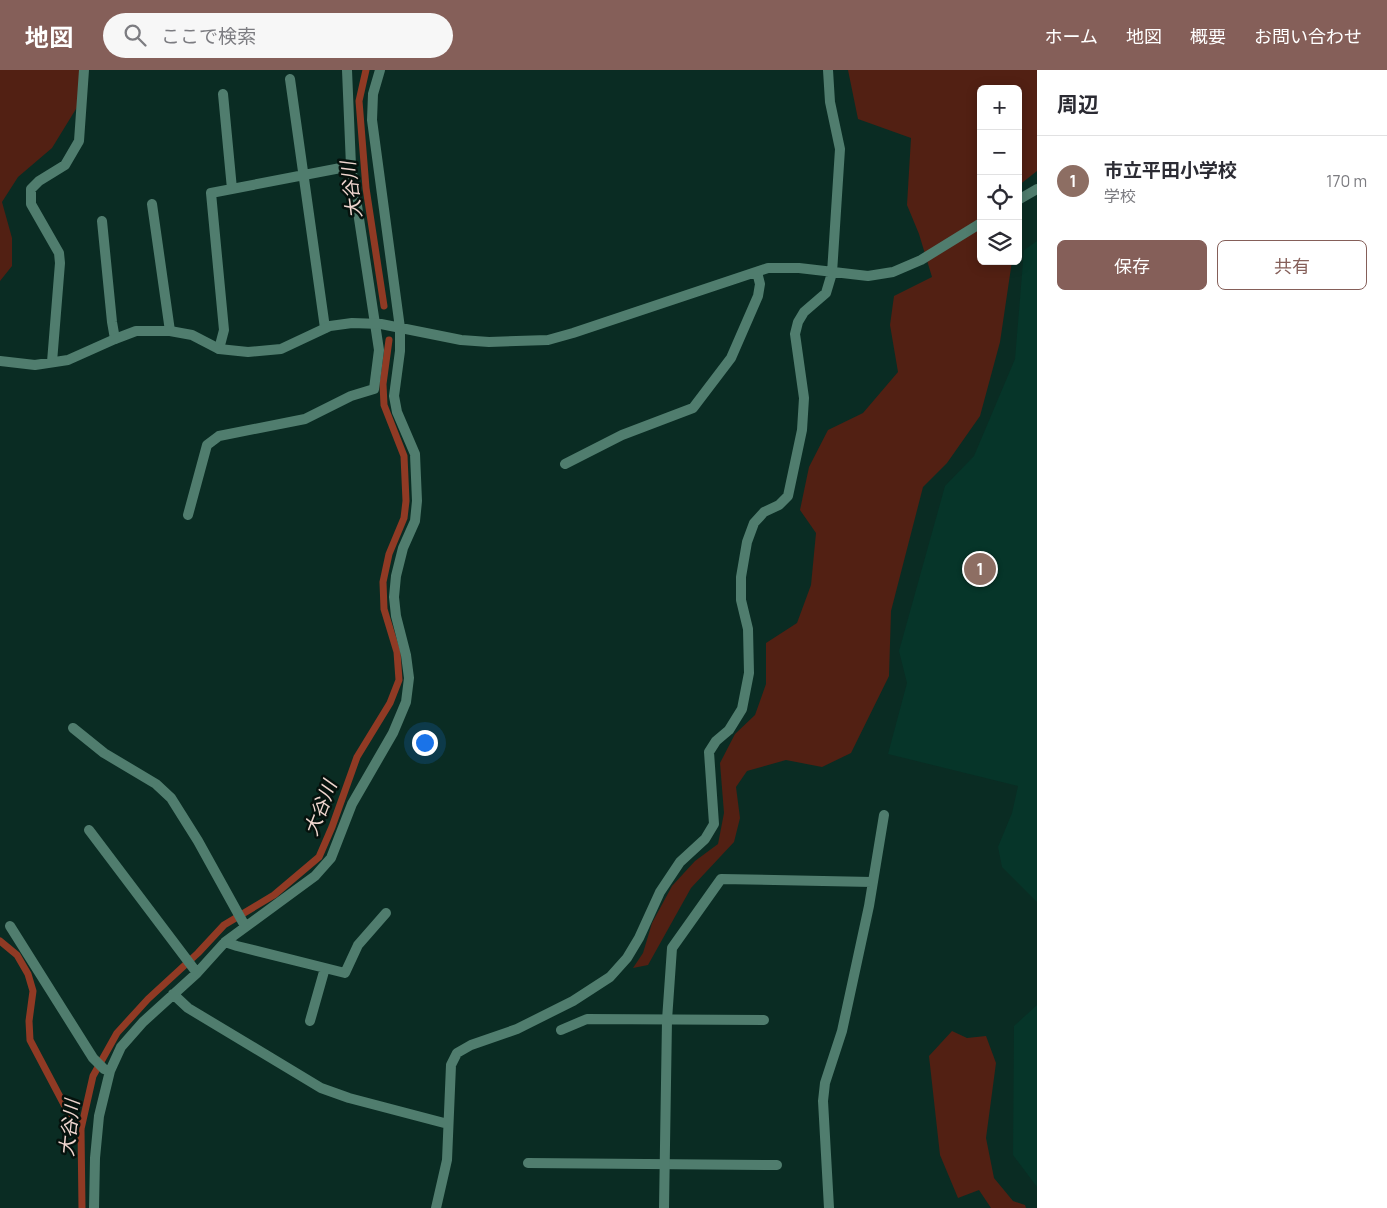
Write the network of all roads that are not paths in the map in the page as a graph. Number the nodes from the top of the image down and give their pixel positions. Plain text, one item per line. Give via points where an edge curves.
1 (84, 70) edge
2 (347, 70) edge
3 (380, 70) edge
4 (828, 70) edge
5 (290, 79) dead end
6 (223, 94) dead end
7 (351, 166) junction
8 (304, 176) junction
9 (232, 189) junction
10 (1037, 189) edge
11 (1022, 198) edge
12 (152, 204) dead end
13 (102, 221) dead end
14 (977, 225) edge
15 (757, 272) junction
16 (832, 273) junction
17 (375, 323) junction
18 (325, 328) junction
19 (400, 328) junction
20 (170, 331) junction
21 (115, 339) junction
22 (219, 349) junction
23 (0, 361) edge
24 (52, 362) junction
25 (565, 464) dead end
26 (188, 515) dead end
27 (73, 728) dead end
28 (884, 815) dead end
29 (89, 830) dead end
30 (872, 882) junction
31 (386, 913) dead end
32 (243, 922) junction
33 (10, 926) dead end
34 (225, 942) junction
35 (325, 968) junction
36 (194, 970) junction
37 (173, 994) junction
38 (667, 1020) junction
39 (764, 1020) dead end
40 (310, 1021) dead end
41 (561, 1030) dead end
42 (107, 1070) junction
43 (448, 1124) junction
44 (528, 1163) dead end
45 (665, 1165) junction
46 (777, 1165) dead end
47 (94, 1208) edge
48 (436, 1208) edge
49 (664, 1208) edge
50 (829, 1208) edge

1 - 24 street via 79,141 65,165 39,181 31,190 31,204 59,253
2 - 7 street
3 - 19 street via 372,120
4 - 16 street via 830,102 840,149
5 - 8 street
6 - 9 street
7 - 8 street
7 - 17 street
8 - 9 street
8 - 18 street
9 - 22 street via 211,193 224,330
10 - 11 street
12 - 20 street
13 - 21 street
14 - 16 street via 921,260 893,272 868,276
15 - 16 street via 768,268 799,268
15 - 19 street via 548,340 461,340
15 - 25 street via 758,296 731,358 693,408 622,435
16 - 43 street via 826,293 804,312 795,334 804,398 802,430 788,496 754,523 747,542 741,600 748,629 749,673 742,709 710,752 714,824 705,839 680,862 660,892 627,958 610,977 533,1021 457,1053 451,1065
17 - 18 street
17 - 19 street
17 - 26 street via 379,350 374,389 351,396 305,419 219,436 207,445
18 - 22 street via 280,349 248,352
19 - 32 street via 394,396 397,412 415,454 417,501 415,521 403,548 396,576 394,597 410,678 406,702 393,733 352,804 331,858 315,876
20 - 21 street via 136,331
20 - 22 street via 192,335
21 - 24 street via 68,360
23 - 24 street via 35,365
27 - 32 street via 104,753 156,784 171,798
28 - 30 street
29 - 36 street
30 - 38 street via 721,879 672,948
30 - 50 street via 842,1031 825,1083 823,1101
31 - 35 street via 358,945 345,973
32 - 34 street
33 - 42 street via 93,1058
34 - 35 street
34 - 36 street
35 - 40 street
36 - 37 street
37 - 42 street via 121,1047
37 - 43 street via 188,1008 321,1088
38 - 39 street
38 - 41 street via 587,1019
38 - 45 street
42 - 47 street via 95,1158
43 - 48 street via 447,1160
44 - 45 street
45 - 46 street
45 - 49 street

